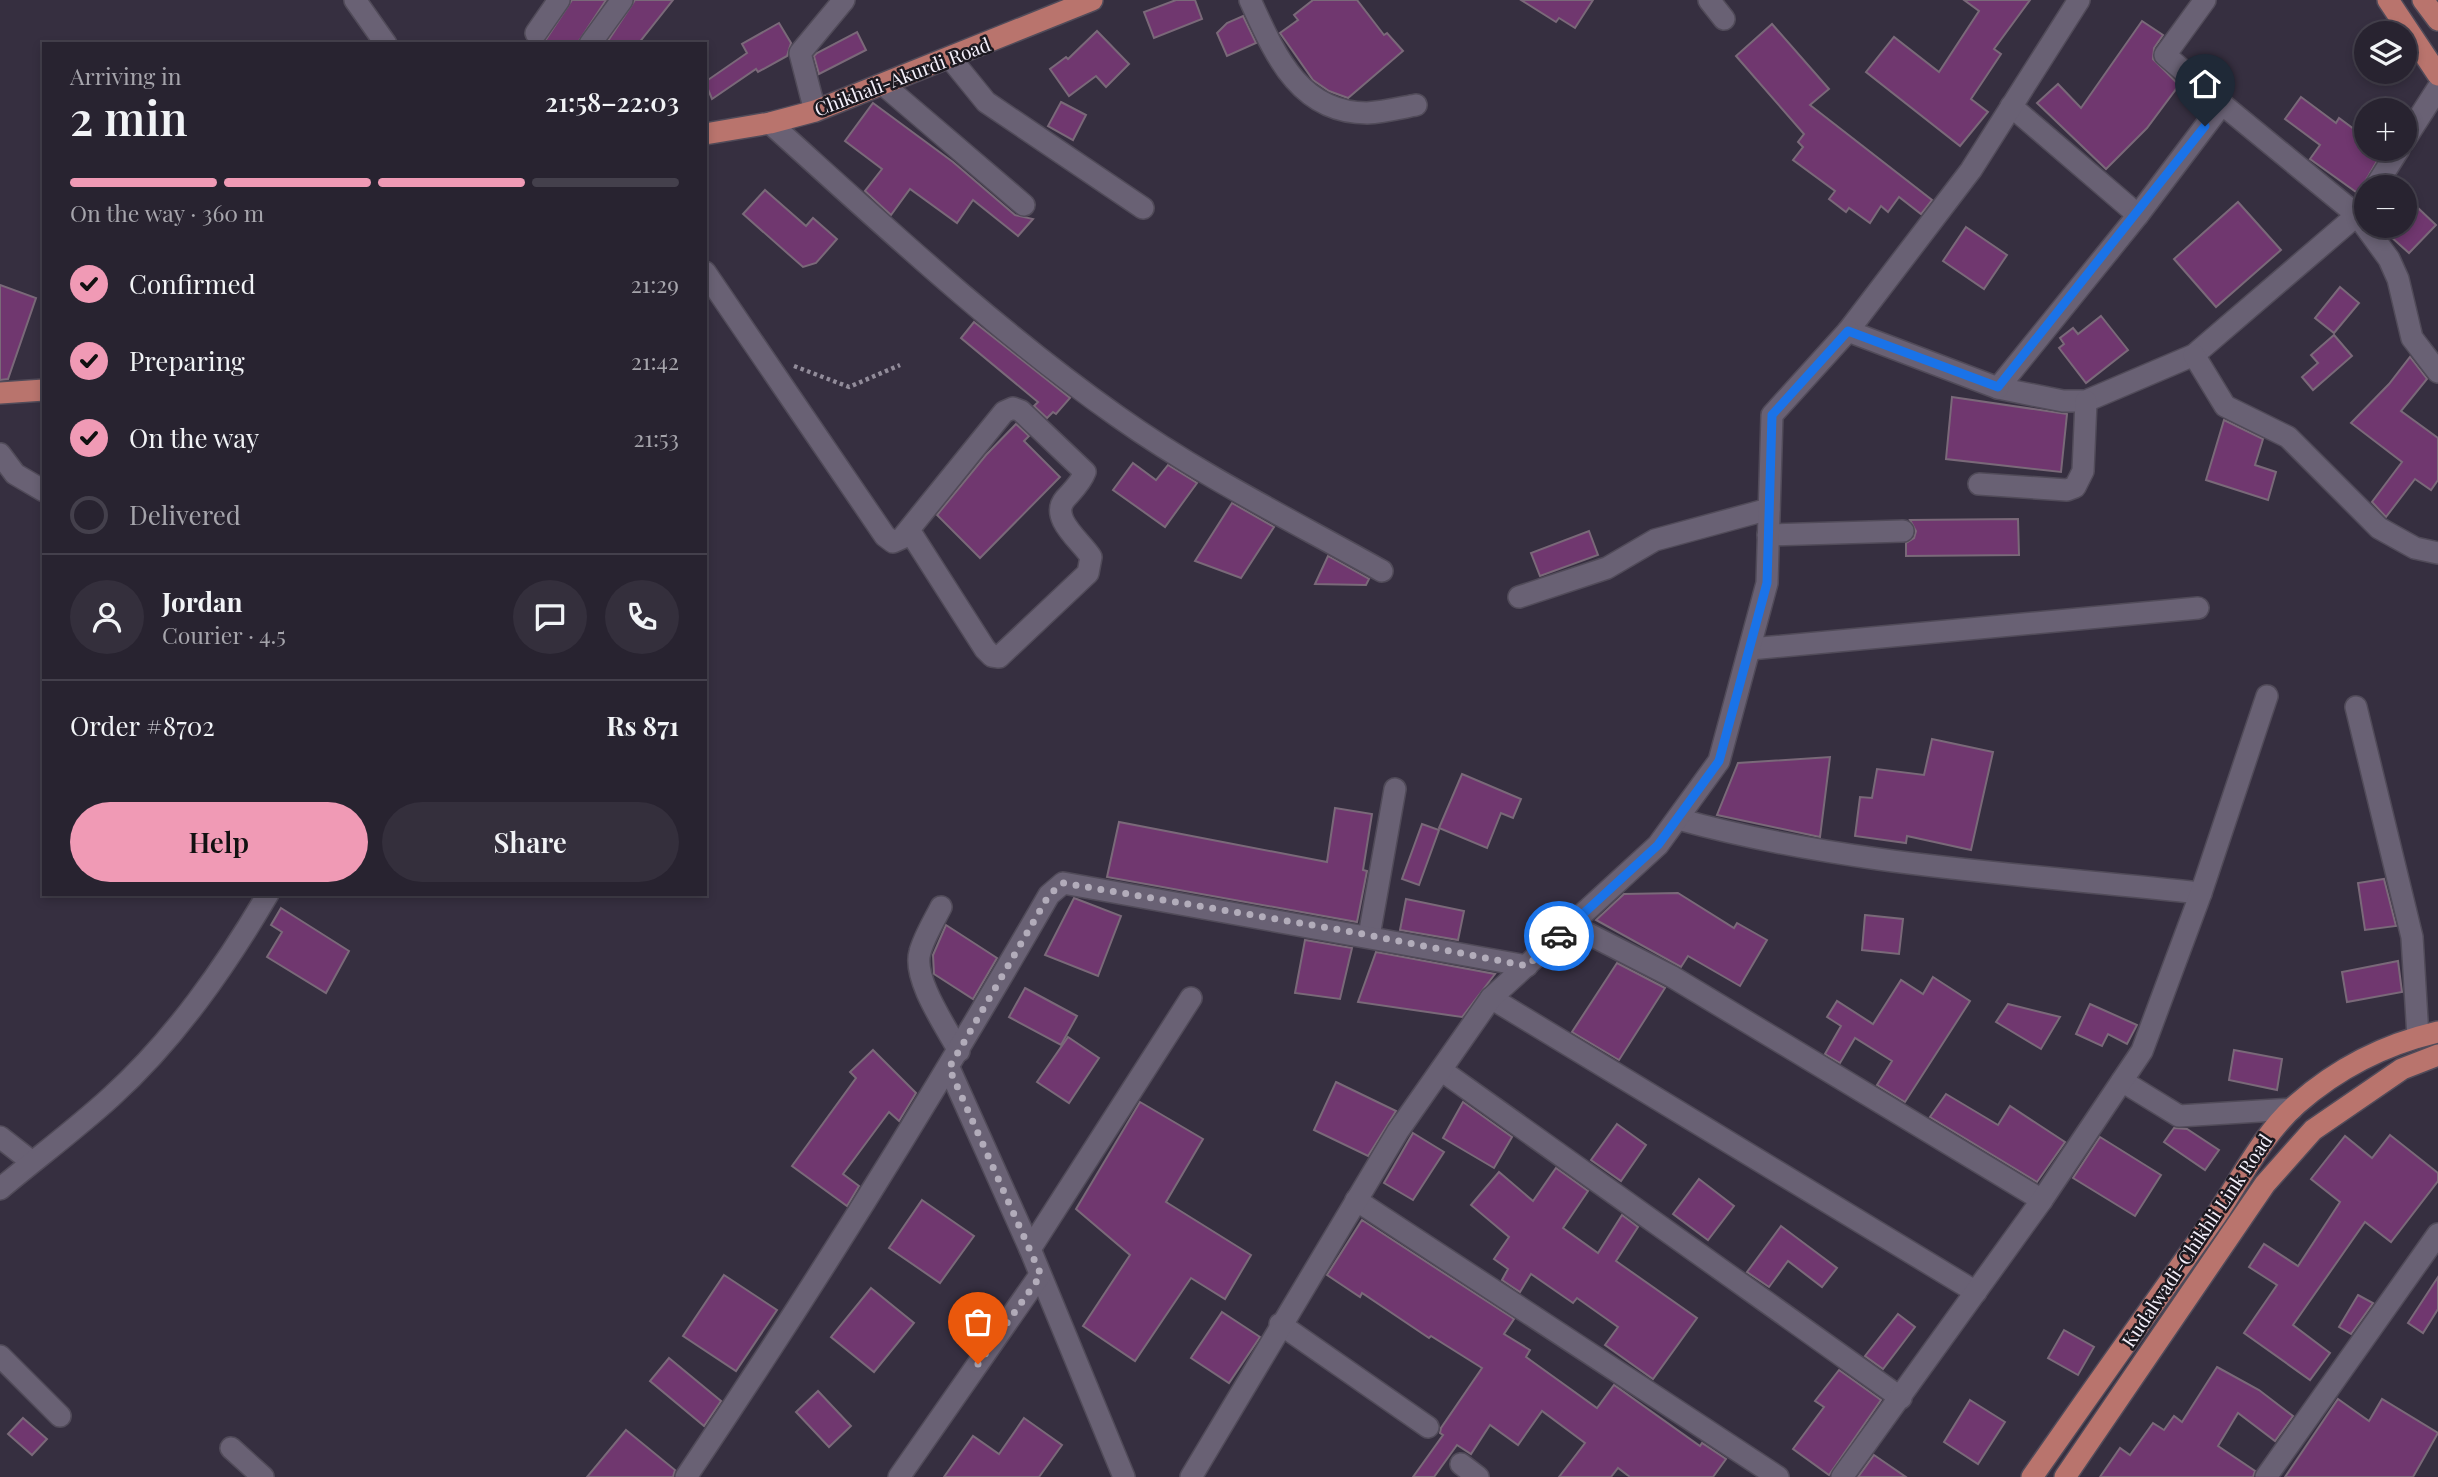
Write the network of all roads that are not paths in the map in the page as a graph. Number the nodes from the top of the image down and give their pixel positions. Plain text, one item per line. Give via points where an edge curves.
1 (355, 0) edge
2 (559, 0) edge
3 (622, 0) edge
4 (844, 0) edge
5 (1092, 0) edge
6 (1250, 0) edge
7 (1709, 0) edge
8 (2079, 0) edge
9 (2205, 0) edge
10 (2388, 0) edge
11 (2423, 0) edge
12 (1724, 19) dead end
13 (2438, 20) edge
14 (536, 33) dead end
15 (385, 42) edge
16 (591, 42) edge
17 (951, 59) junction
18 (2438, 75) edge
19 (884, 86) junction
20 (2438, 88) edge
21 (2222, 104) junction
22 (1416, 105) dead end
23 (2011, 106) junction
24 (815, 111) junction
25 (2417, 121) edge
26 (770, 123) junction
27 (707, 134) edge
28 (2354, 202) edge
29 (1024, 205) dead end
30 (1143, 208) dead end
31 (2138, 215) junction
32 (2354, 215) edge
33 (2378, 238) edge
34 (707, 275) edge
35 (1848, 331) junction
36 (2194, 355) junction
37 (2438, 372) edge
38 (1998, 387) junction
39 (42, 390) edge
40 (0, 393) edge
41 (2086, 401) junction
42 (0, 454) edge
43 (1979, 484) dead end
44 (42, 490) edge
45 (1769, 509) junction
46 (909, 530) junction
47 (1903, 531) dead end
48 (1769, 535) junction
49 (2438, 553) edge
50 (1382, 571) dead end
51 (1519, 597) dead end
52 (2198, 608) dead end
53 (1749, 649) junction
54 (2267, 696) dead end
55 (2356, 706) dead end
56 (1395, 789) dead end
57 (1678, 818) junction
58 (2201, 892) junction
59 (267, 896) edge
60 (941, 907) dead end
61 (1571, 925) junction
62 (1369, 936) junction
63 (1527, 966) junction
64 (1491, 998) junction
65 (1191, 999) dead end
66 (2428, 1034) edge
67 (2438, 1055) edge
68 (954, 1059) junction
69 (1441, 1070) junction
70 (2122, 1081) junction
71 (2292, 1109) junction
72 (0, 1137) edge
73 (32, 1162) junction
74 (0, 1189) edge
75 (1356, 1200) junction
76 (2042, 1200) junction
77 (2438, 1234) edge
78 (1030, 1249) junction
79 (1041, 1275) junction
80 (1976, 1293) junction
81 (1280, 1324) junction
82 (0, 1356) edge
83 (1900, 1398) junction
84 (60, 1416) dead end
85 (1428, 1427) dead end
86 (231, 1448) dead end
87 (263, 1477) edge
88 (687, 1477) edge
89 (899, 1477) edge
90 (1124, 1477) edge
91 (1191, 1477) edge
92 (1778, 1477) edge
93 (1842, 1477) edge
94 (2032, 1477) edge
95 (2065, 1477) edge
96 (2266, 1477) edge

1 - 15 street
2 - 14 street
3 - 16 street
4 - 24 street via 800,53
5 - 17 main road, Chikhali-Akurdi Road
6 - 22 street via 1290,78 1323,100 1367,113
7 - 12 street
8 - 23 street
9 - 21 street via 2165,55
10 - 18 main road
11 - 13 main road
17 - 19 main road, Chikhali-Akurdi Road
17 - 30 street via 986,102
19 - 24 main road, Chikhali-Akurdi Road
19 - 29 street
20 - 25 street
21 - 28 street
21 - 31 street
23 - 31 street
23 - 35 street via 1971,170
24 - 26 main road, Chikhali-Akurdi Road
26 - 27 main road, Chikhali-Akurdi Road
26 - 50 street via 908,246 1117,416 1206,473
31 - 38 street
32 - 36 street
33 - 37 street via 2398,279 2412,338
34 - 46 street via 885,536 892,542
35 - 38 street
35 - 45 street via 1772,415
36 - 41 street
36 - 49 street via 2225,406 2288,437 2379,528 2415,548
38 - 41 street via 2063,401
39 - 40 main road
41 - 43 street via 2083,471 2076,487
42 - 44 street via 15,474
45 - 48 street
45 - 51 street via 1655,540 1607,568
46 - 46 street via 1004,412 1013,408 1085,472 1059,512 1091,557 1088,573 999,657 985,649
47 - 48 street
48 - 53 street via 1767,583
52 - 53 street
53 - 57 street via 1719,761
54 - 58 street
55 - 66 street via 2412,937
56 - 62 street
57 - 58 street via 1741,836 1844,855
57 - 61 street via 1658,845
58 - 70 street via 2152,1028
59 - 73 street via 217,977 170,1033 113,1096
60 - 68 street via 918,965
61 - 63 street
61 - 76 street via 1671,976
62 - 63 street
62 - 68 street via 1063,883 1049,895
63 - 64 street
64 - 69 street
64 - 80 street
65 - 78 street
66 - 71 main road, Kudalwadi-Chikhli Link Road via 2350,1064
67 - 95 main road, Kudalwadi-Chikhli Link Road via 2402,1069 2313,1130 2265,1184
68 - 78 street
68 - 88 street
69 - 75 street
69 - 83 street
70 - 71 street via 2179,1116
70 - 76 street
71 - 94 main road, Kudalwadi-Chikhli Link Road via 2266,1136 2232,1193
72 - 73 street
73 - 74 street
75 - 81 street
75 - 92 street
76 - 80 street
77 - 96 street
78 - 79 street
79 - 89 street
79 - 90 street
80 - 83 street
81 - 85 street
81 - 91 street
82 - 84 street
83 - 93 street
86 - 87 street

